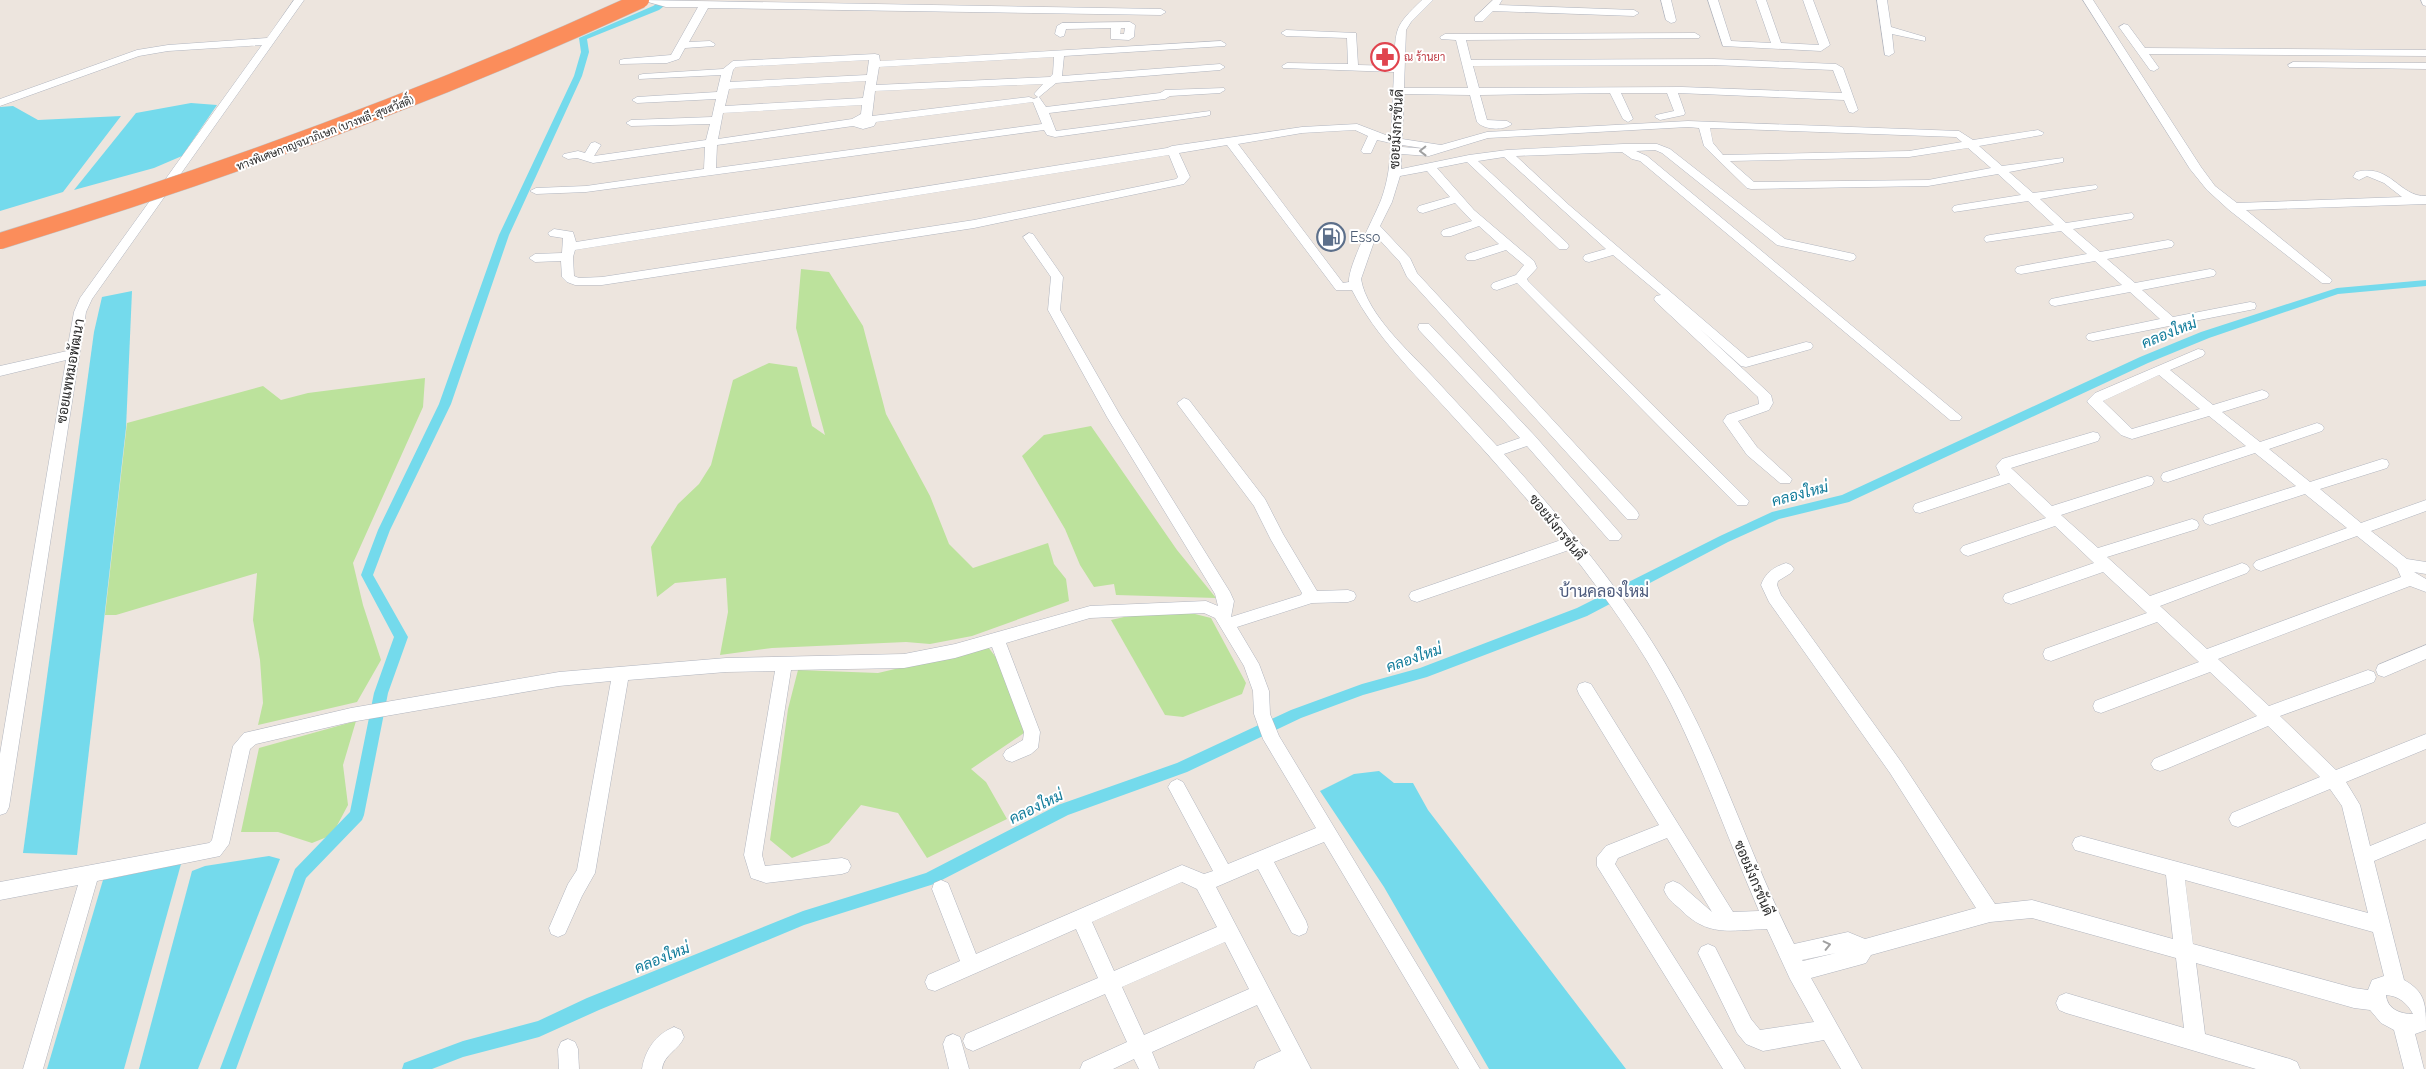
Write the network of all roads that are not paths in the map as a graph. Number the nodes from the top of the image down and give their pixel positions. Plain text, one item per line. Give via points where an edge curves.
1 (299, 0) edge
2 (621, 0) edge
3 (1138, 0) edge
4 (1428, 0) edge
5 (1499, 0) edge
6 (1666, 0) edge
7 (1713, 0) edge
8 (1761, 0) edge
9 (1808, 0) edge
10 (1882, 0) edge
11 (2088, 0) edge
12 (647, 1) edge
13 (706, 2) edge
14 (758, 2) edge
15 (810, 3) edge
16 (866, 3) edge
17 (919, 4) edge
18 (974, 4) edge
19 (1029, 5) edge
20 (1084, 5) edge
21 (1491, 8) junction
22 (1065, 10) junction
23 (1136, 12) junction
24 (1161, 12) dead end
25 (1634, 13) dead end
26 (1479, 19) dead end
27 (1116, 25) dead end
28 (2124, 28) dead end
29 (1886, 29) junction
30 (1286, 33) dead end
31 (1695, 36) dead end
32 (1445, 37) dead end
33 (1460, 37) junction
34 (1059, 38) junction
35 (1921, 39) dead end
36 (1681, 40) junction
37 (270, 41) junction
38 (682, 44) junction
39 (710, 44) dead end
40 (1221, 44) dead end
41 (1776, 46) junction
42 (1167, 49) junction
43 (2142, 51) junction
44 (1890, 52) dead end
45 (2274, 52) junction
46 (2426, 53) edge
47 (1059, 54) junction
48 (624, 62) dead end
49 (1466, 63) junction
50 (875, 64) junction
51 (1287, 66) dead end
52 (2426, 66) edge
53 (1220, 67) dead end
54 (1353, 68) junction
55 (2154, 68) dead end
56 (1399, 69) junction
57 (1165, 71) junction
58 (728, 72) junction
59 (644, 77) dead end
60 (1054, 80) junction
61 (872, 83) junction
62 (1220, 90) dead end
63 (1614, 90) junction
64 (1671, 90) junction
65 (723, 91) junction
66 (1473, 91) junction
67 (1398, 92) junction
68 (1165, 94) junction
69 (1849, 97) junction
70 (637, 100) dead end
71 (869, 101) junction
72 (1037, 101) junction
73 (0, 103) edge
74 (1853, 110) dead end
75 (1206, 113) dead end
76 (718, 115) junction
77 (1168, 119) junction
78 (1628, 119) junction
79 (631, 123) dead end
80 (1704, 124) junction
81 (1049, 126) junction
82 (864, 130) junction
83 (1959, 134) junction
84 (1374, 135) junction
85 (1230, 141) junction
86 (711, 143) junction
87 (595, 144) dead end
88 (1971, 144) junction
89 (1397, 146) junction
90 (1628, 147) junction
91 (1172, 149) junction
92 (1367, 151) dead end
93 (1507, 153) junction
94 (568, 156) dead end
95 (1469, 158) junction
96 (1720, 158) junction
97 (587, 159) junction
98 (2059, 160) dead end
99 (2000, 170) junction
100 (710, 171) junction
101 (1433, 171) junction
102 (2359, 177) dead end
103 (1393, 179) junction
104 (2092, 187) dead end
105 (536, 191) dead end
106 (2030, 197) junction
107 (1458, 198) junction
108 (2414, 200) junction
109 (2426, 200) edge
110 (2232, 207) junction
111 (1423, 209) dead end
112 (1958, 209) dead end
113 (2128, 216) dead end
114 (1480, 222) junction
115 (1374, 226) junction
116 (2064, 226) junction
117 (0, 230) edge
118 (554, 232) dead end
119 (1448, 233) dead end
120 (1029, 237) dead end
121 (1990, 239) dead end
122 (0, 241) edge
123 (2168, 244) dead end
124 (1508, 245) junction
125 (1563, 246) dead end
126 (569, 252) junction
127 (1609, 253) junction
128 (2098, 256) junction
129 (1471, 257) dead end
130 (1850, 257) dead end
131 (535, 258) dead end
132 (1589, 258) dead end
133 (2020, 270) dead end
134 (2210, 273) dead end
135 (1520, 278) junction
136 (2326, 280) dead end
137 (1356, 286) junction
138 (1497, 286) dead end
139 (2133, 288) junction
140 (2055, 302) dead end
141 (2250, 306) dead end
142 (2170, 321) junction
143 (1424, 327) dead end
144 (2093, 337) dead end
145 (1806, 346) dead end
146 (2198, 353) dead end
147 (72, 354) junction
148 (2161, 370) junction
149 (0, 371) edge
150 (2262, 395) dead end
151 (1184, 403) dead end
152 (2213, 411) junction
153 (1955, 417) dead end
154 (2317, 428) dead end
155 (2093, 437) dead end
156 (1530, 440) junction
157 (2258, 447) junction
158 (1493, 453) junction
159 (2382, 464) dead end
160 (2010, 477) junction
161 (2168, 477) dead end
162 (1785, 479) dead end
163 (2147, 481) dead end
164 (2309, 488) junction
165 (1742, 501) dead end
166 (2426, 505) edge
167 (1920, 508) dead end
168 (1632, 515) dead end
169 (2053, 516) junction
170 (2210, 519) dead end
171 (2192, 525) dead end
172 (2358, 528) junction
173 (1614, 536) dead end
174 (1571, 543) junction
175 (1968, 550) dead end
176 (2099, 560) junction
177 (2261, 564) dead end
178 (2426, 568) edge
179 (1786, 569) dead end
180 (2242, 569) dead end
181 (2408, 573) junction
182 (2426, 586) edge
183 (1309, 596) junction
184 (1348, 596) dead end
185 (1417, 596) dead end
186 (2010, 598) dead end
187 (2153, 609) junction
188 (1225, 619) junction
189 (997, 639) junction
190 (2426, 652) edge
191 (2051, 654) dead end
192 (2208, 661) junction
193 (784, 664) junction
194 (2384, 670) dead end
195 (620, 674) junction
196 (2368, 677) dead end
197 (1585, 689) dead end
198 (2101, 706) dead end
199 (2268, 716) junction
200 (2426, 741) edge
201 (1012, 755) dead end
202 (2160, 764) dead end
203 (2335, 780) junction
204 (1177, 787) dead end
205 (0, 807) edge
206 (2238, 818) dead end
207 (1671, 828) junction
208 (2426, 831) edge
209 (1327, 832) junction
210 (2081, 844) dead end
211 (2362, 857) junction
212 (1262, 858) junction
213 (842, 866) dead end
214 (2174, 870) junction
215 (90, 874) junction
216 (1224, 874) junction
217 (1204, 883) junction
218 (941, 889) dead end
219 (1673, 890) dead end
220 (0, 891) edge
221 (1990, 913) junction
222 (1080, 917) junction
223 (1772, 920) junction
224 (1728, 921) junction
225 (2381, 925) junction
226 (1299, 927) dead end
227 (558, 928) dead end
228 (1229, 931) junction
229 (1865, 948) junction
230 (2184, 951) junction
231 (1708, 953) dead end
232 (1788, 954) junction
233 (971, 965) junction
234 (1796, 972) junction
235 (935, 982) dead end
236 (1109, 982) junction
237 (2396, 986) junction
238 (1261, 994) junction
239 (2376, 1001) junction
240 (2066, 1003) dead end
241 (2423, 1004) edge
242 (2403, 1025) junction
243 (1828, 1029) junction
244 (674, 1037) dead end
245 (973, 1041) dead end
246 (2196, 1041) junction
247 (953, 1044) dead end
248 (1139, 1047) junction
249 (1297, 1062) edge
250 (33, 1069) edge
251 (652, 1069) edge
252 (959, 1069) edge
253 (1090, 1069) edge
254 (1149, 1069) edge
255 (1264, 1069) edge
256 (1470, 1069) edge
257 (1735, 1069) edge
258 (1852, 1069) edge
259 (2290, 1069) edge
260 (2414, 1069) edge

1 - 37 street, ซอยแพหมอพัฒนา
2 - 117 highway, ทางพิเศษกาญจนาภิเษก (บางพลี-สุขสวัสดิ์) via 322,125
3 - 23 street
4 - 56 street, ซอยมังกรขันดี via 1401,30
5 - 21 street
6 - 36 street
7 - 41 street via 1724,42
8 - 41 street
9 - 41 street via 1824,46
10 - 29 street
11 - 110 street via 2196,169
12 - 13 street via 666,4
12 - 122 highway, ทางพิเศษกาญจนาภิเษก (บางพลี-สุขสวัสดิ์), bridge via 492,68 318,137 158,192
13 - 14 street
13 - 38 street
14 - 15 street
15 - 16 street
16 - 17 street
17 - 18 street
18 - 19 street
19 - 22 street
20 - 22 street
20 - 23 street
21 - 25 street
21 - 26 street
22 - 34 street
23 - 24 street
27 - 34 street via 1062,26
28 - 43 street
29 - 35 street
29 - 44 street
30 - 54 street via 1352,35
31 - 36 street
32 - 33 street
33 - 36 street
33 - 49 street
34 - 47 street via 1064,44
36 - 49 street
36 - 69 street via 1836,67
37 - 73 street via 137,53
37 - 147 street, ซอยแพหมอพัฒนา via 86,298
38 - 39 street
38 - 48 street via 672,59
40 - 42 street
42 - 47 street
42 - 57 street
43 - 45 street
43 - 55 street
45 - 46 street
45 - 52 street via 2290,67
47 - 50 street
47 - 60 street via 1059,70
49 - 66 street
50 - 58 street via 875,57 862,56 740,63 730,66
50 - 61 street
51 - 54 street
53 - 57 street
54 - 56 street
56 - 67 street, ซอยมังกรขันดี
57 - 60 street
57 - 68 street
58 - 59 street
58 - 65 street
60 - 61 street
60 - 72 street
61 - 65 street
61 - 71 street
62 - 68 street
63 - 64 street
63 - 66 street
63 - 78 street
64 - 69 street via 1790,92
64 - 78 street via 1680,113 1669,117
65 - 70 street
65 - 76 street
66 - 67 street
66 - 78 street via 1482,122 1488,125
67 - 89 street, ซอยมังกรขันดี
68 - 72 street
68 - 77 street
69 - 74 street
71 - 76 street
71 - 82 street
72 - 81 street
72 - 82 street
75 - 77 street
76 - 79 street
76 - 86 street
77 - 81 street via 1059,134 1051,132
80 - 83 street
80 - 89 street via 1504,134 1474,137 1441,148
80 - 96 street via 1708,144
81 - 82 street
82 - 86 street
82 - 100 street
83 - 88 street
83 - 88 street via 2038,134
84 - 85 street via 1357,127 1302,130
84 - 89 street
84 - 92 street
85 - 91 street
85 - 137 street via 1340,287
86 - 97 street
86 - 100 street
87 - 97 street
88 - 96 street via 1908,154
88 - 99 street
89 - 103 street, ซอยมังกรขันดี
90 - 93 street
90 - 130 street via 1657,147 1666,151 1781,242
90 - 153 street via 1636,157 1643,158
91 - 126 street
91 - 126 street via 1184,177 1180,182 974,224 602,281 572,281 568,277
93 - 95 street
93 - 127 street
94 - 97 street via 582,154
95 - 101 street
95 - 125 street
96 - 99 street via 1751,186 1928,183
98 - 99 street
99 - 106 street
100 - 105 street via 586,189
101 - 103 street
101 - 107 street
102 - 108 street via 2364,172 2374,173
103 - 115 street, ซอยมังกรขันดี
104 - 106 street
106 - 112 street
106 - 116 street
107 - 111 street
107 - 114 street
108 - 109 street
108 - 110 street
110 - 136 street
113 - 116 street
114 - 119 street
114 - 124 street
115 - 137 street, ซอยมังกรขันดี via 1358,266
115 - 168 street via 1406,261 1411,274
116 - 121 street
116 - 128 street
118 - 126 street via 568,234
120 - 188 street via 1057,277 1054,310 1140,463 1222,592 1226,605
123 - 128 street
124 - 129 street
124 - 135 street via 1530,264 1531,268
126 - 131 street
127 - 132 street
127 - 145 street via 1702,321 1746,363
127 - 162 street via 1764,395 1764,406 1730,421 1752,451
128 - 133 street
128 - 139 street
134 - 139 street
135 - 138 street
135 - 165 street
137 - 158 street, ซอยมังกรขันดี via 1371,315 1390,339
139 - 140 street
139 - 142 street
141 - 142 street
142 - 144 street
143 - 156 street
146 - 148 street
147 - 149 street
147 - 205 street, ซอยแพหมอพัฒนา
148 - 152 street
148 - 152 street via 2094,401 2132,434
150 - 152 street
151 - 183 street via 1260,503 1308,588
152 - 157 street
154 - 157 street
155 - 160 street via 2007,463 2003,466
156 - 158 street
156 - 173 street
157 - 161 street
157 - 164 street
158 - 174 street, ซอยมังกรขันดี
159 - 164 street
160 - 167 street
160 - 169 street
163 - 169 street
164 - 170 street
164 - 172 street
166 - 172 street
169 - 175 street
169 - 176 street
171 - 176 street
172 - 177 street
172 - 181 street
174 - 185 street
174 - 223 street, ซอยมังกรขันดี via 1619,606 1682,707
176 - 186 street
176 - 187 street
178 - 181 street via 2413,564
179 - 221 street via 1771,578 1769,585 1775,598 1896,768
180 - 187 street
181 - 182 street
181 - 192 street
183 - 184 street
183 - 188 street via 1306,600 1266,611
187 - 191 street
187 - 192 street
188 - 189 street via 1206,607 1100,610
188 - 209 street via 1258,680 1262,714 1272,739
189 - 193 street via 904,661
189 - 201 street via 1032,732 1032,743
190 - 194 street
192 - 198 street
192 - 199 street
193 - 195 street via 726,665
193 - 213 street via 752,855 754,866 757,872 766,875
195 - 215 street via 510,686 252,737 242,746 220,844 214,850
195 - 227 street via 586,873
196 - 199 street
197 - 207 street
199 - 202 street
199 - 203 street
200 - 203 street
203 - 206 street
203 - 211 street via 2350,805
204 - 216 street
207 - 224 street
207 - 257 street via 1612,852 1606,858 1606,866
208 - 211 street
209 - 212 street
209 - 256 street
210 - 214 street
211 - 225 street
212 - 216 street
212 - 226 street
214 - 225 street
214 - 230 street
215 - 220 street
215 - 250 street
216 - 217 street
217 - 222 street via 1186,874 1177,874
217 - 228 street
218 - 233 street
219 - 224 street via 1706,920 1719,924
221 - 229 street
221 - 230 street via 2032,909
222 - 233 street
222 - 236 street
223 - 224 street
223 - 232 street, ซอยมังกรขันดี
225 - 237 street
228 - 236 street
228 - 238 street
232 -> 229 street via 1848,941
229 - 234 street via 1859,956
230 - 239 street via 2354,998
230 - 246 street
231 - 243 street via 1744,1026 1753,1037 1763,1041
232 - 234 street, ซอยมังกรขันดี
233 - 235 street
234 - 243 street, ซอยมังกรขันดี
236 - 245 street
236 - 248 street
237 - 239 street via 2379,986 2375,993
237 - 241 street
238 - 248 street
238 - 249 street
239 - 242 street via 2382,1011
240 - 246 street
241 - 242 street via 2421,1022 2414,1026
242 - 260 street
243 - 258 street, ซอยมังกรขันดี
244 - 251 street via 652,1061
246 - 259 street
247 - 252 street
248 - 253 street
248 - 254 street
249 - 255 street

